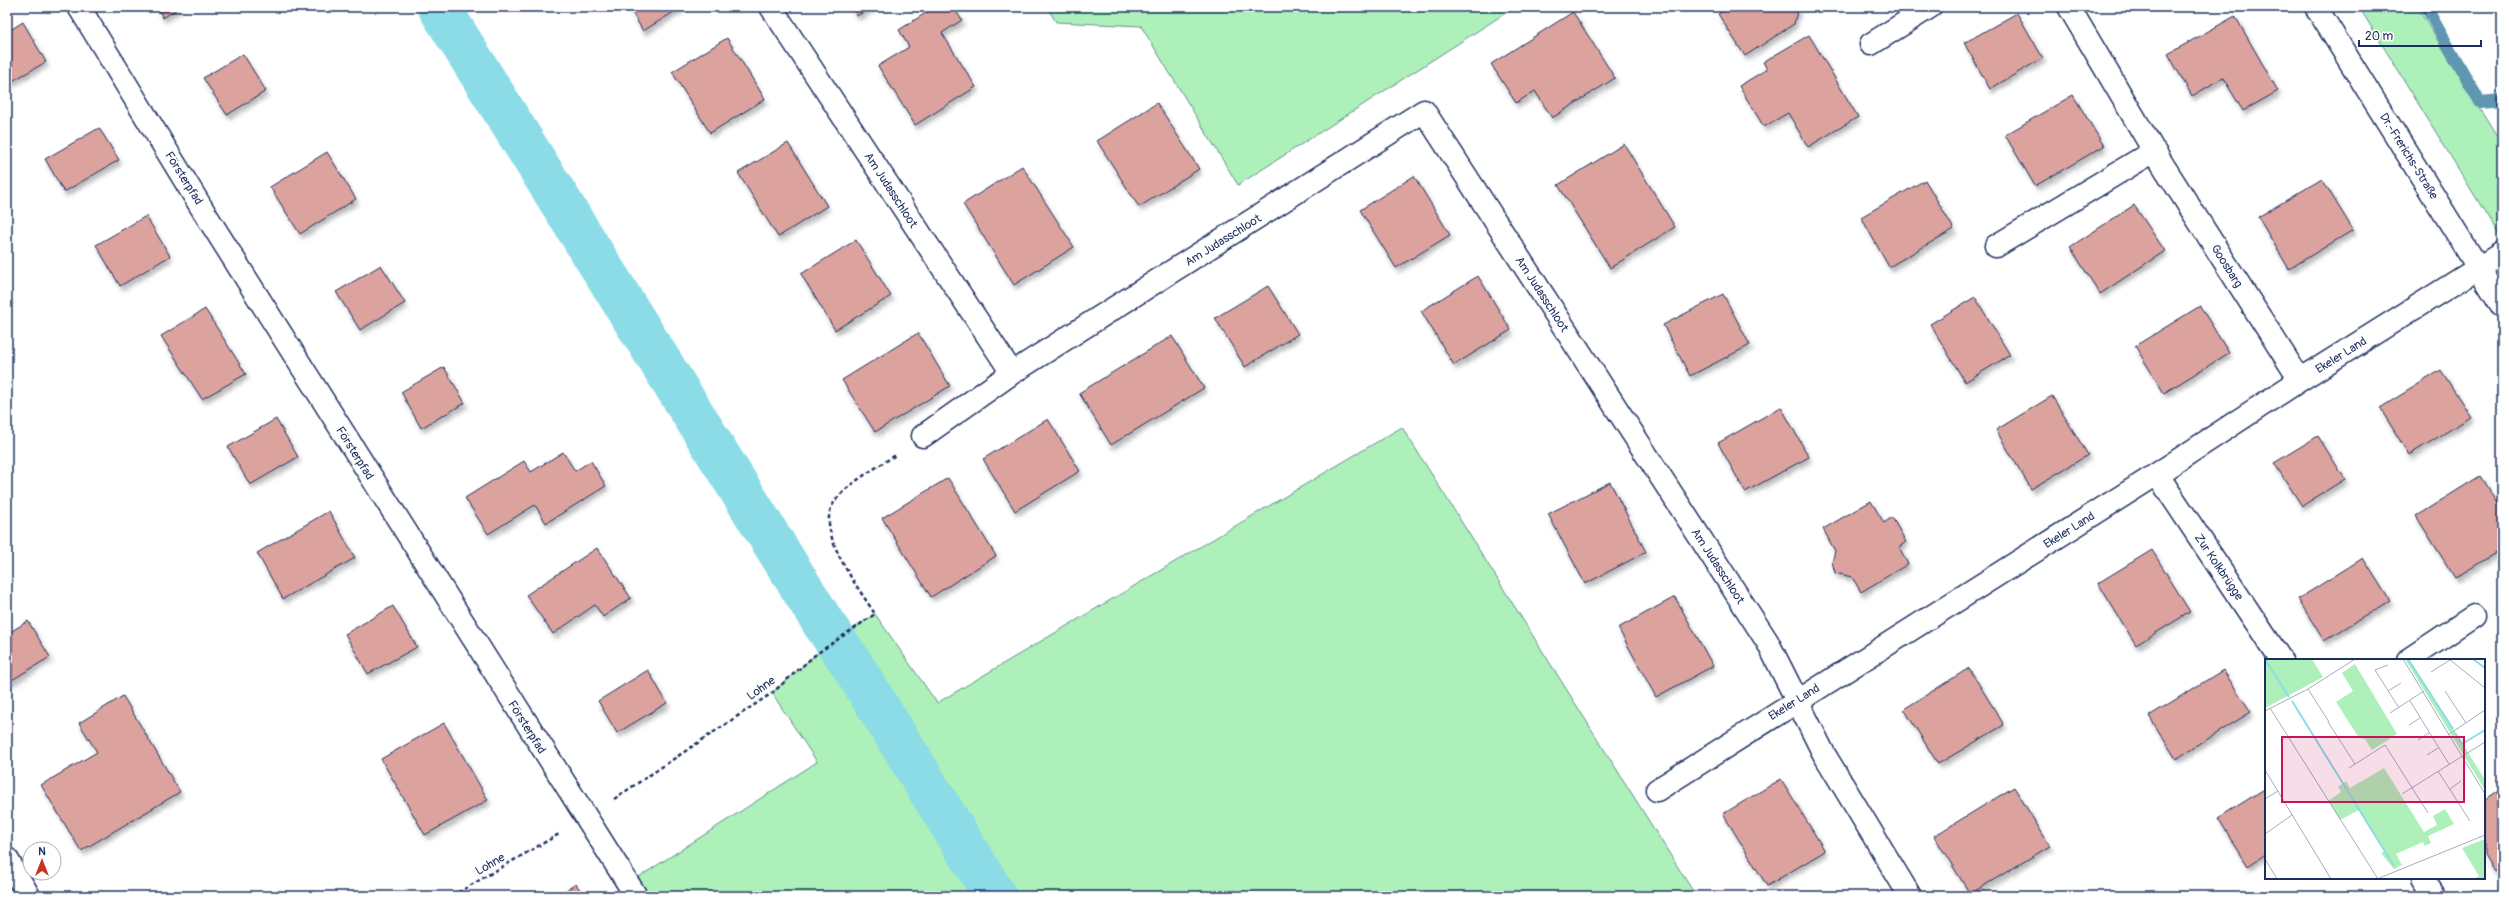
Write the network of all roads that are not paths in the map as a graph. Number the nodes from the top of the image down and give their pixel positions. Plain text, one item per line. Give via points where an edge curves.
1 (79, 7) edge
2 (771, 7) edge
3 (1930, 7) edge
4 (2069, 7) edge
5 (2316, 7) edge
6 (1871, 44) dead end
7 (2154, 151) junction
8 (1996, 246) dead end
9 (2502, 253) edge
10 (2478, 268) junction
11 (2502, 306) edge
12 (1012, 374) junction
13 (2300, 380) junction
14 (923, 436) road end
15 (2157, 474) junction
16 (2474, 616) dead end
17 (2280, 659) edge
18 (2410, 659) edge
19 (1797, 700) junction
20 (1657, 790) dead end
21 (7, 859) edge
22 (2424, 879) edge
23 (29, 896) edge
24 (636, 896) edge
25 (1910, 896) edge
26 (2435, 896) edge

1 - 24 street, Försterpfad via 585,819
2 - 12 street, Am Judasschloot
3 - 6 street
4 - 7 street, Goosbarg
5 - 10 street, Dr.-Frerichs-Straße
7 - 8 street
7 - 13 street, Goosbarg
9 - 10 street, Ekeler Land
10 - 11 street, Dr.-Frerichs-Straße
10 - 13 street, Ekeler Land
12 - 14 street, Am Judasschloot
12 - 19 street, Am Judasschloot via 1424,111 1767,641
13 - 15 street, Ekeler Land
15 - 17 street, Zur Kolkbrügge
15 - 19 street, Ekeler Land
16 - 18 street
19 - 20 street, Ekeler Land
19 - 25 street, Am Judasschloot via 1824,754
21 - 23 street
22 - 26 street

